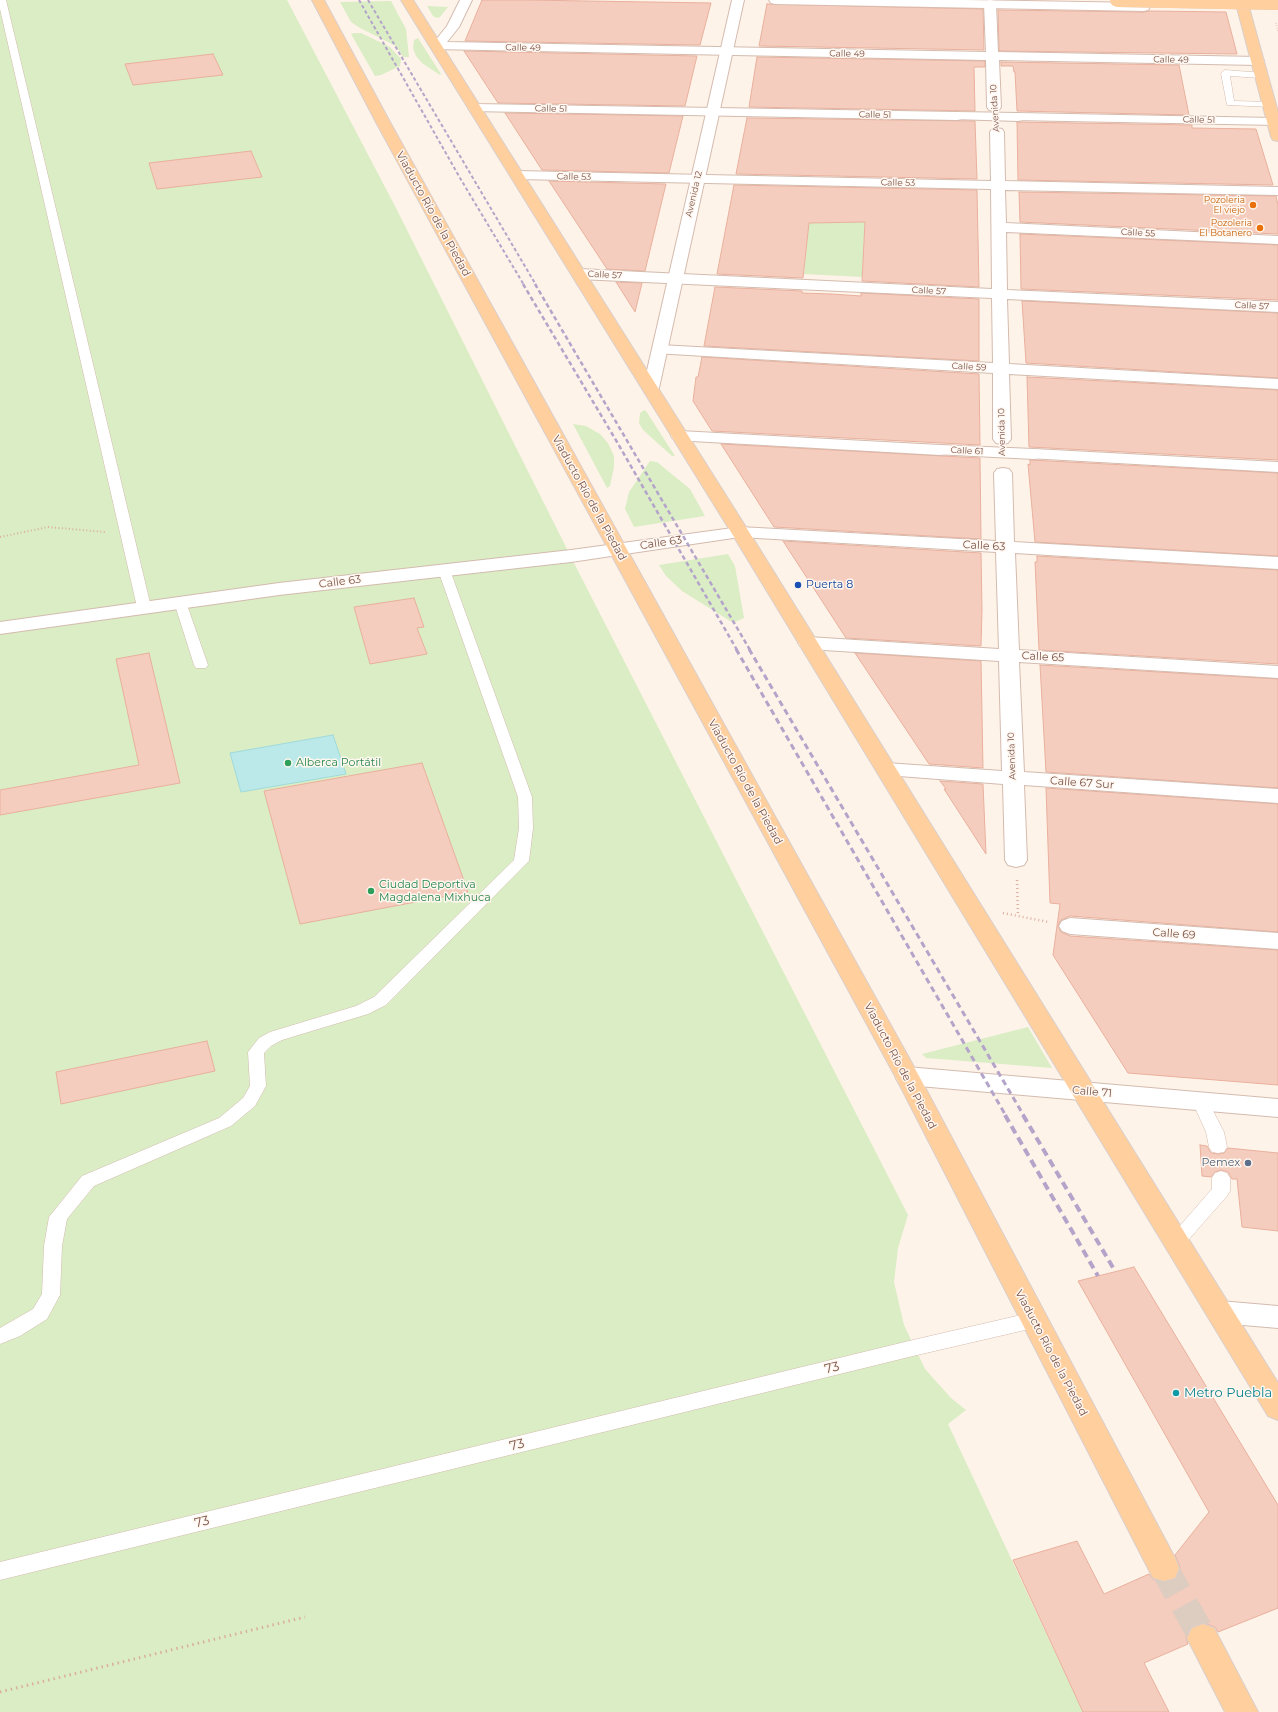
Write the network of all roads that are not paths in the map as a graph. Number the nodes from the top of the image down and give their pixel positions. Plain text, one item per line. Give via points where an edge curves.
1 (2, 0) edge
2 (318, 0) edge
3 (407, 0) edge
4 (466, 0) edge
5 (738, 0) edge
6 (775, 0) edge
7 (1117, 0) edge
8 (1278, 3) edge
9 (990, 4) junction
10 (1242, 4) edge
11 (1278, 9) edge
12 (437, 46) junction
13 (726, 52) junction
14 (992, 57) junction
15 (1258, 61) junction
16 (1261, 75) junction
17 (1270, 105) junction
18 (475, 108) junction
19 (713, 112) junction
20 (996, 119) junction
21 (1274, 122) junction
22 (1278, 137) edge
23 (518, 175) junction
24 (698, 179) junction
25 (998, 185) junction
26 (1278, 191) edge
27 (998, 227) junction
28 (1278, 240) edge
29 (579, 274) junction
30 (676, 279) junction
31 (1000, 294) junction
32 (1278, 308) edge
33 (660, 350) junction
34 (1001, 368) junction
35 (1278, 384) edge
36 (651, 388) junction
37 (680, 436) junction
38 (1002, 446) junction
39 (1278, 467) edge
40 (740, 532) junction
41 (1006, 547) junction
42 (616, 549) junction
43 (1278, 563) edge
44 (444, 570) junction
45 (180, 602) junction
46 (144, 607) junction
47 (0, 628) edge
48 (808, 643) junction
49 (1009, 655) junction
50 (202, 665) dead end
51 (1278, 672) edge
52 (886, 769) junction
53 (1013, 778) junction
54 (1278, 796) edge
55 (1016, 860) road end
56 (1070, 926) road end
57 (1278, 941) edge
58 (906, 1076) junction
59 (1085, 1091) junction
60 (1200, 1101) junction
61 (1278, 1108) edge
62 (1218, 1147) dead end
63 (1221, 1178) dead end
64 (1177, 1241) junction
65 (1220, 1312) junction
66 (1278, 1317) edge
67 (1034, 1320) junction
68 (0, 1336) edge
69 (1278, 1408) edge
70 (1164, 1568) tunnel mouth
71 (0, 1571) edge
72 (1203, 1638) tunnel mouth
73 (1242, 1712) edge

1 - 46 lane
2 - 42 main road, Viaducto Río de la Piedad
3 - 12 main road
4 - 12 street via 453,27
5 - 13 street, Avenida 12
6 - 9 street
7 - 8 main road, bridge
9 - 10 street
9 - 14 street, Avenida 10
10 - 11 street
10 - 15 main road
12 - 13 street, Calle 49
12 - 18 main road
13 - 14 street, Calle 49
13 - 19 street, Avenida 12
14 - 15 street, Calle 49
14 - 20 street, Avenida 10
15 - 16 main road
16 - 17 main road
16 - 17 lane via 1225,73 1230,103
17 - 21 main road
18 - 19 street, Calle 51
18 - 23 main road
19 - 20 street, Calle 51 via 957,116
19 - 24 street, Avenida 12
20 - 21 street, Calle 51 via 1018,117
20 - 25 street, Avenida 10
21 - 22 main road
23 - 24 street, Calle 53
23 - 29 main road
24 - 25 street, Calle 53
24 - 30 street, Avenida 12
25 - 26 street, Calle 53
25 - 27 street, Avenida 10
27 - 28 street, Calle 55
27 - 31 street, Avenida 10
29 - 30 street, Calle 57
29 - 36 main road
30 - 31 street, Calle 57
30 - 33 street, Avenida 12
31 - 32 street, Calle 57
31 - 34 street, Avenida 10
33 - 34 street, Calle 59
33 - 36 street, Avenida 12
34 - 35 street, Calle 59
34 - 38 street, Avenida 10
36 - 37 main road
37 - 38 street, Calle 61 via 940,450
37 - 40 main road
38 - 39 street, Calle 61 via 1034,454
38 - 41 street, Avenida 10
40 - 41 street, Calle 63
40 - 42 street, Calle 63
40 - 48 main road
41 - 43 street, Calle 63
41 - 49 street, Avenida 10
42 - 44 street, Calle 63
42 - 58 main road, Viaducto Río de la Piedad
44 - 45 street, Calle 63
44 - 68 lane via 526,797 526,828 521,860 380,1001 362,1010 276,1036 265,1042 256,1052 258,1086 250,1102 225,1122 88,1181 58,1217 53,1246 51,1295 44,1308 40,1314
45 - 46 street, Calle 63
45 - 50 lane
46 - 47 street, Calle 63
48 - 49 street, Calle 65
48 - 52 main road
49 - 51 street, Calle 65
49 - 53 street, Avenida 10
52 - 53 street, Calle 67 Sur
52 - 59 main road
53 - 54 street, Calle 67 Sur
53 - 55 street, Avenida 10
56 - 57 street, Calle 69
58 - 59 street, Calle 71
58 - 67 main road, Viaducto Río de la Piedad
59 - 60 street, Calle 71
59 - 64 main road
60 - 61 street, Calle 71
60 - 62 lane via 1215,1132
63 - 64 lane via 1221,1192
64 - 65 main road
65 - 66 street
65 - 69 main road
67 - 70 main road, Viaducto Río de la Piedad
67 - 71 lane, 73
72 - 73 main road

